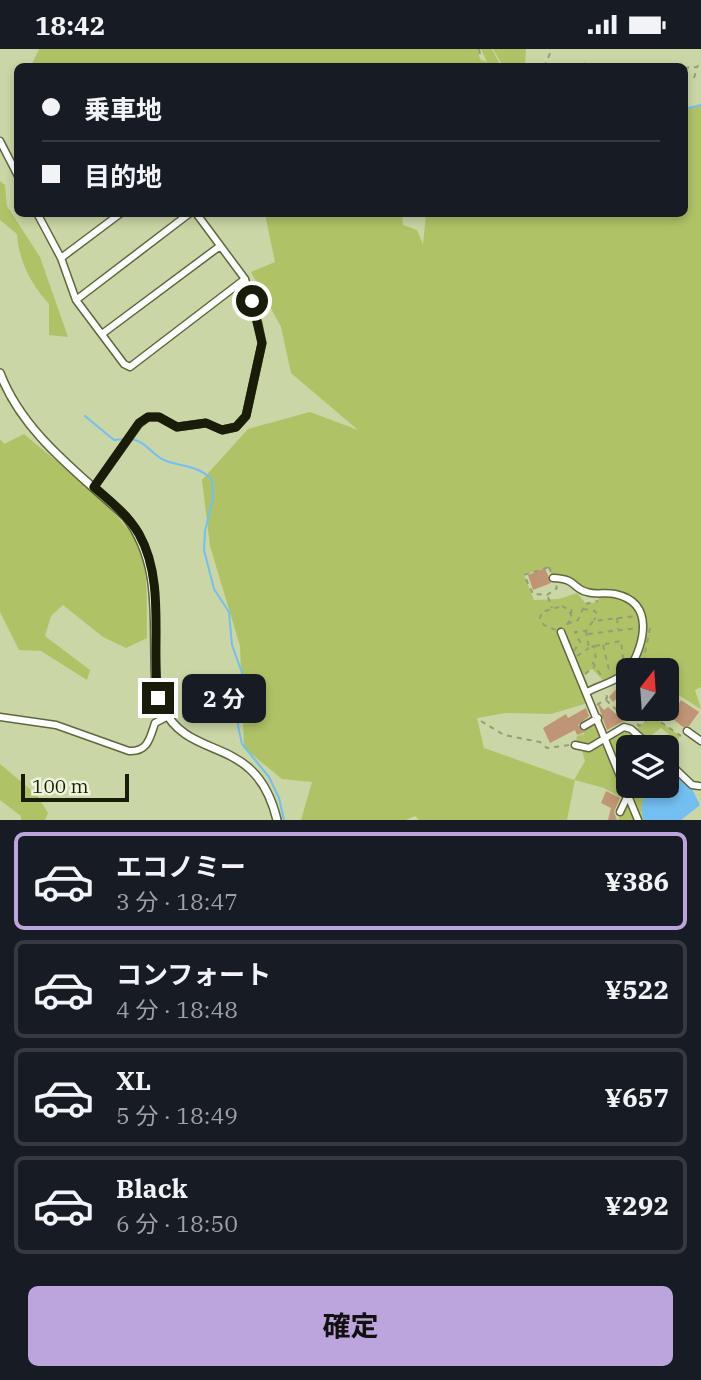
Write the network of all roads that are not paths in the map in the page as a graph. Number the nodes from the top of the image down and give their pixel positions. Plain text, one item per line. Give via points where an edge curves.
1 (0, 141) edge
2 (14, 168) edge
3 (40, 217) edge
4 (116, 217) edge
5 (185, 217) edge
6 (199, 217) edge
7 (220, 246) junction
8 (61, 258) junction
9 (245, 279) junction
10 (76, 300) junction
11 (102, 334) junction
12 (0, 373) edge
13 (94, 487) junction
14 (553, 578) road end
15 (561, 632) road end
16 (635, 658) edge
17 (616, 680) edge
18 (586, 690) junction
19 (0, 716) edge
20 (168, 716) junction
21 (598, 719) junction
22 (584, 726) dead end
23 (687, 731) road end
24 (638, 735) edge
25 (606, 738) junction
26 (701, 741) edge
27 (575, 745) road end
28 (616, 764) edge
29 (679, 773) edge
30 (700, 786) edge
31 (626, 798) edge
32 (629, 798) edge
33 (620, 811) dead end
34 (277, 820) edge
35 (638, 820) edge

1 - 2 street
3 - 8 street
4 - 8 street
5 - 10 street
6 - 7 street
7 - 9 street
7 - 11 street
8 - 10 street
9 - 11 street via 130,367
9 - 13 street via 262,343 246,416 236,427 222,430 206,423 177,427 159,417 148,417
10 - 11 street
12 - 13 street via 29,426
13 - 20 street via 126,517 146,551 153,574 155,678 158,698
14 - 16 street via 569,579 585,592 631,600 642,615 644,628
15 - 18 street
17 - 18 street
18 - 21 street
19 - 20 street via 56,725 139,751 147,745 155,723
20 - 34 street via 183,732 246,764 263,782
21 - 22 street
21 - 25 street
23 - 26 street
24 - 25 street via 624,727
25 - 27 street via 589,748
25 - 28 street
29 - 30 street
31 - 33 street
32 - 35 street

